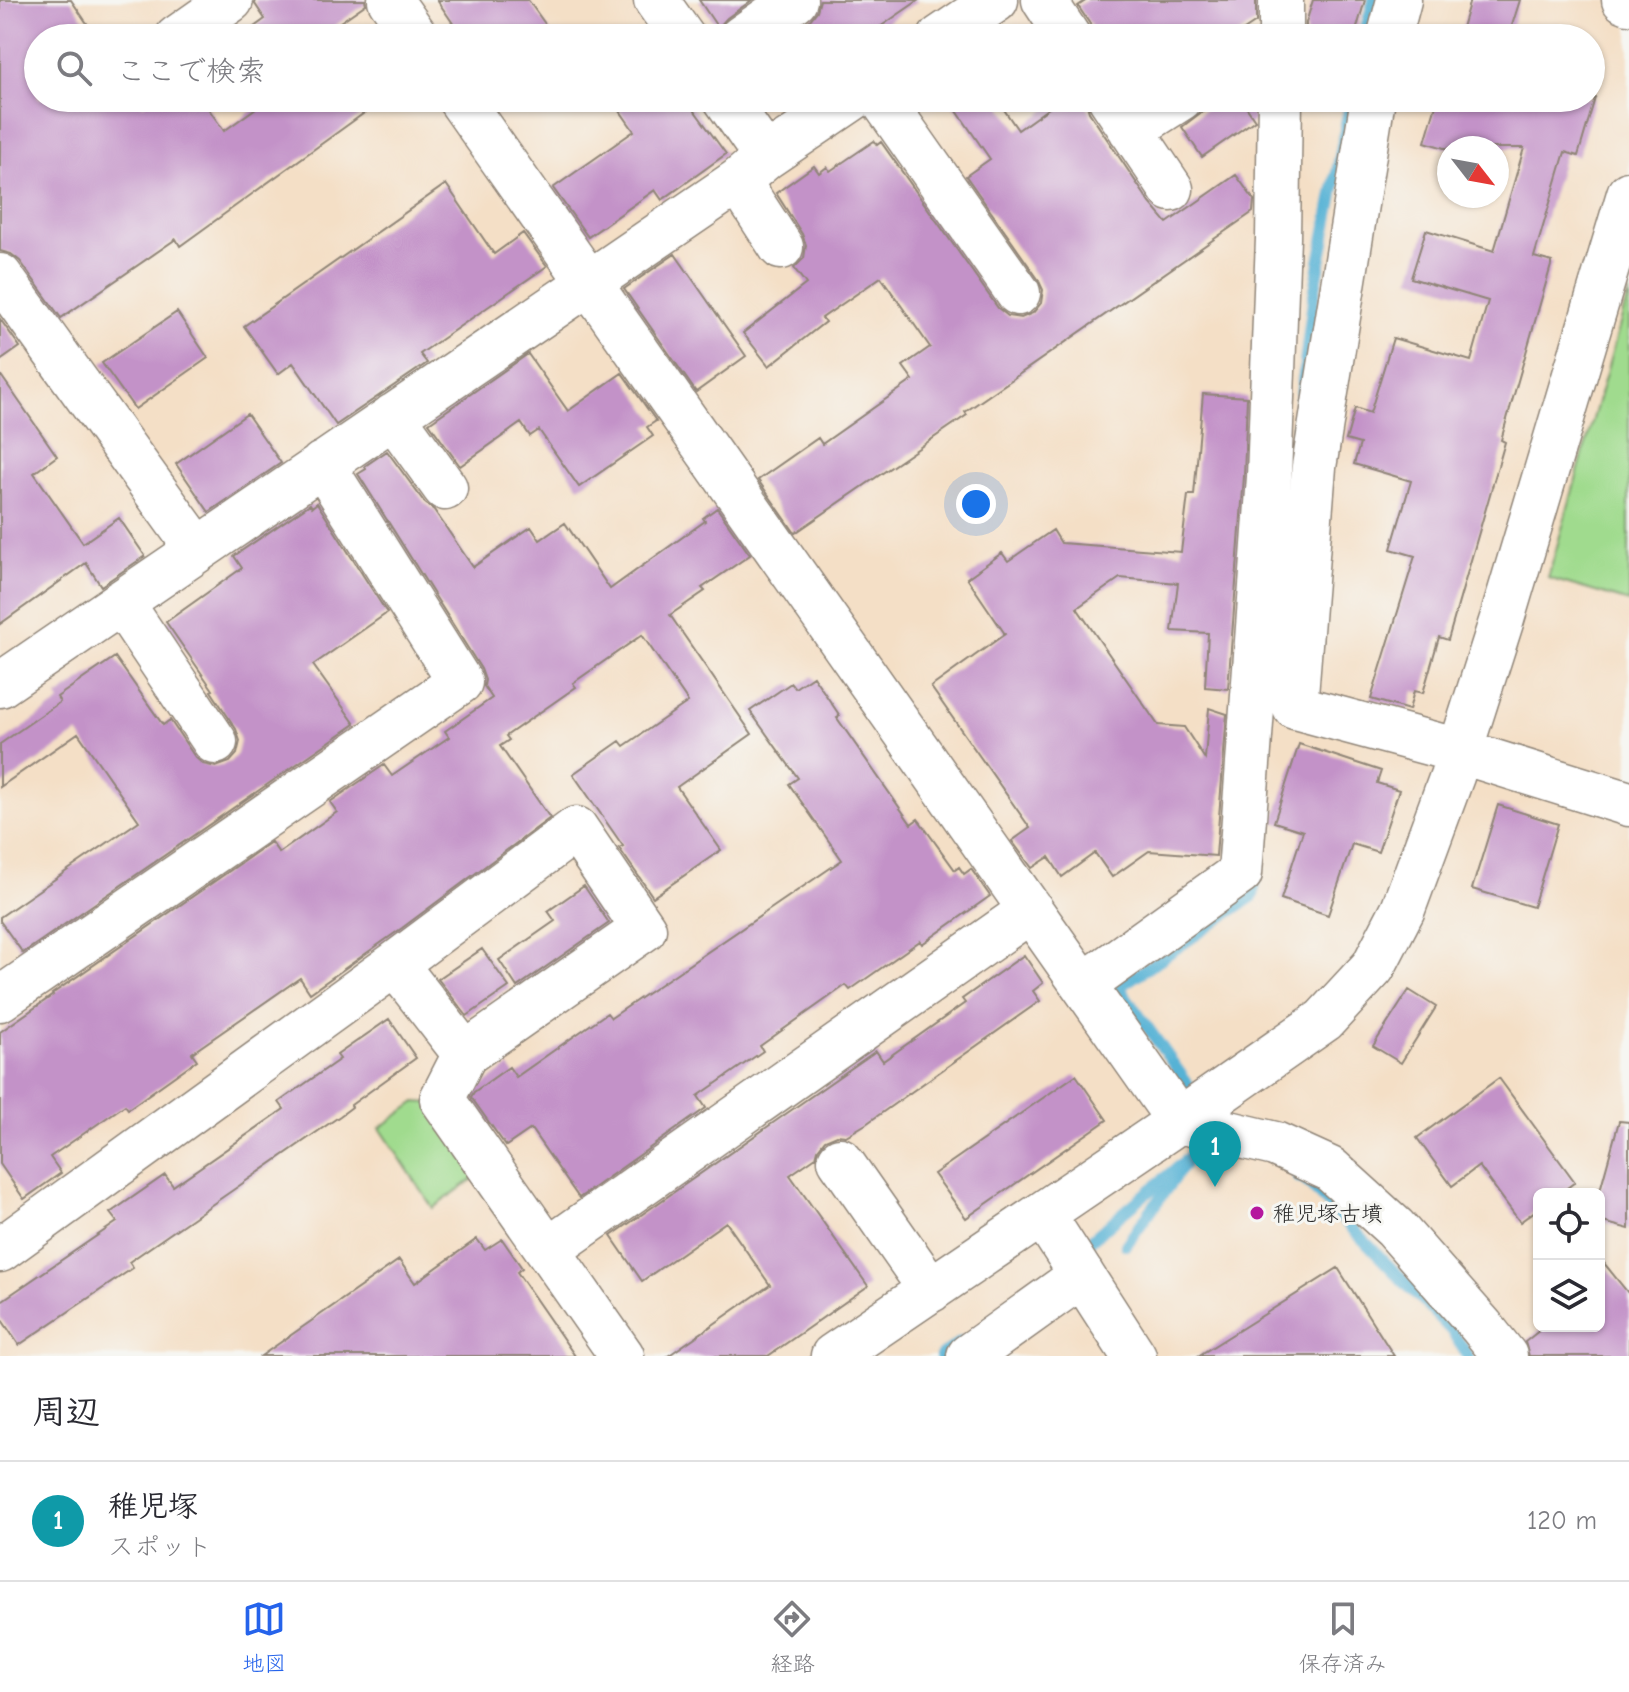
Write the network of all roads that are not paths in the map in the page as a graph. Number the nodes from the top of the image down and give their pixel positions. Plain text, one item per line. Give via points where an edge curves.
1 (231, 0) edge
2 (390, 0) edge
3 (656, 0) edge
4 (795, 0) edge
5 (996, 0) edge
6 (1044, 0) edge
7 (1399, 0) edge
8 (197, 24) edge
9 (407, 24) edge
10 (673, 24) edge
11 (761, 24) edge
12 (961, 24) edge
13 (1060, 24) edge
14 (1393, 24) edge
15 (469, 112) edge
16 (730, 112) edge
17 (833, 112) edge
18 (891, 112) edge
19 (1280, 112) edge
20 (1371, 112) edge
21 (1120, 114) edge
22 (752, 169) junction
23 (1171, 189) dead end
24 (1629, 194) edge
25 (781, 247) dead end
26 (1619, 261) edge
27 (0, 276) edge
28 (588, 282) junction
29 (1018, 293) dead end
30 (393, 416) junction
31 (322, 464) junction
32 (445, 488) dead end
33 (198, 550) junction
34 (121, 602) junction
35 (0, 685) edge
36 (215, 742) dead end
37 (1459, 751) junction
38 (1629, 804) edge
39 (1031, 910) junction
40 (395, 964) junction
41 (1084, 985) junction
42 (0, 999) edge
43 (465, 1054) junction
44 (1179, 1121) junction
45 (840, 1160) dead end
46 (1043, 1215) junction
47 (0, 1250) edge
48 (548, 1250) junction
49 (1082, 1275) junction
50 (931, 1290) junction
51 (622, 1356) edge
52 (833, 1356) edge
53 (969, 1356) edge
54 (1134, 1356) edge
55 (1505, 1356) edge

1 - 8 street
2 - 9 street
3 - 10 street
4 - 11 street
5 - 12 street
6 - 13 street
7 - 14 street
15 - 28 street
16 - 22 street
17 - 22 street
18 - 29 street
19 - 41 street via 1269,477 1240,873
20 - 37 street via 1314,467 1295,707
21 - 23 street
22 - 25 street
22 - 28 street
24 - 26 street
26 - 37 street
27 - 33 street
28 - 30 street
28 - 39 street
30 - 31 street
30 - 32 street
31 - 33 street
31 - 42 street via 460,682
33 - 34 street
34 - 35 street
34 - 36 street
37 - 38 street
37 - 44 street via 1403,909 1373,967 1324,1020
39 - 41 street
39 - 48 street
40 - 43 street
40 - 43 street via 576,829 644,929
40 - 47 street
41 - 44 street
43 - 48 street via 442,1099
44 - 46 street
44 - 55 street via 1275,1144 1330,1169 1395,1228
45 - 50 street
46 - 49 street
46 - 50 street
48 - 51 street
49 - 53 street
49 - 54 street
50 - 52 street

